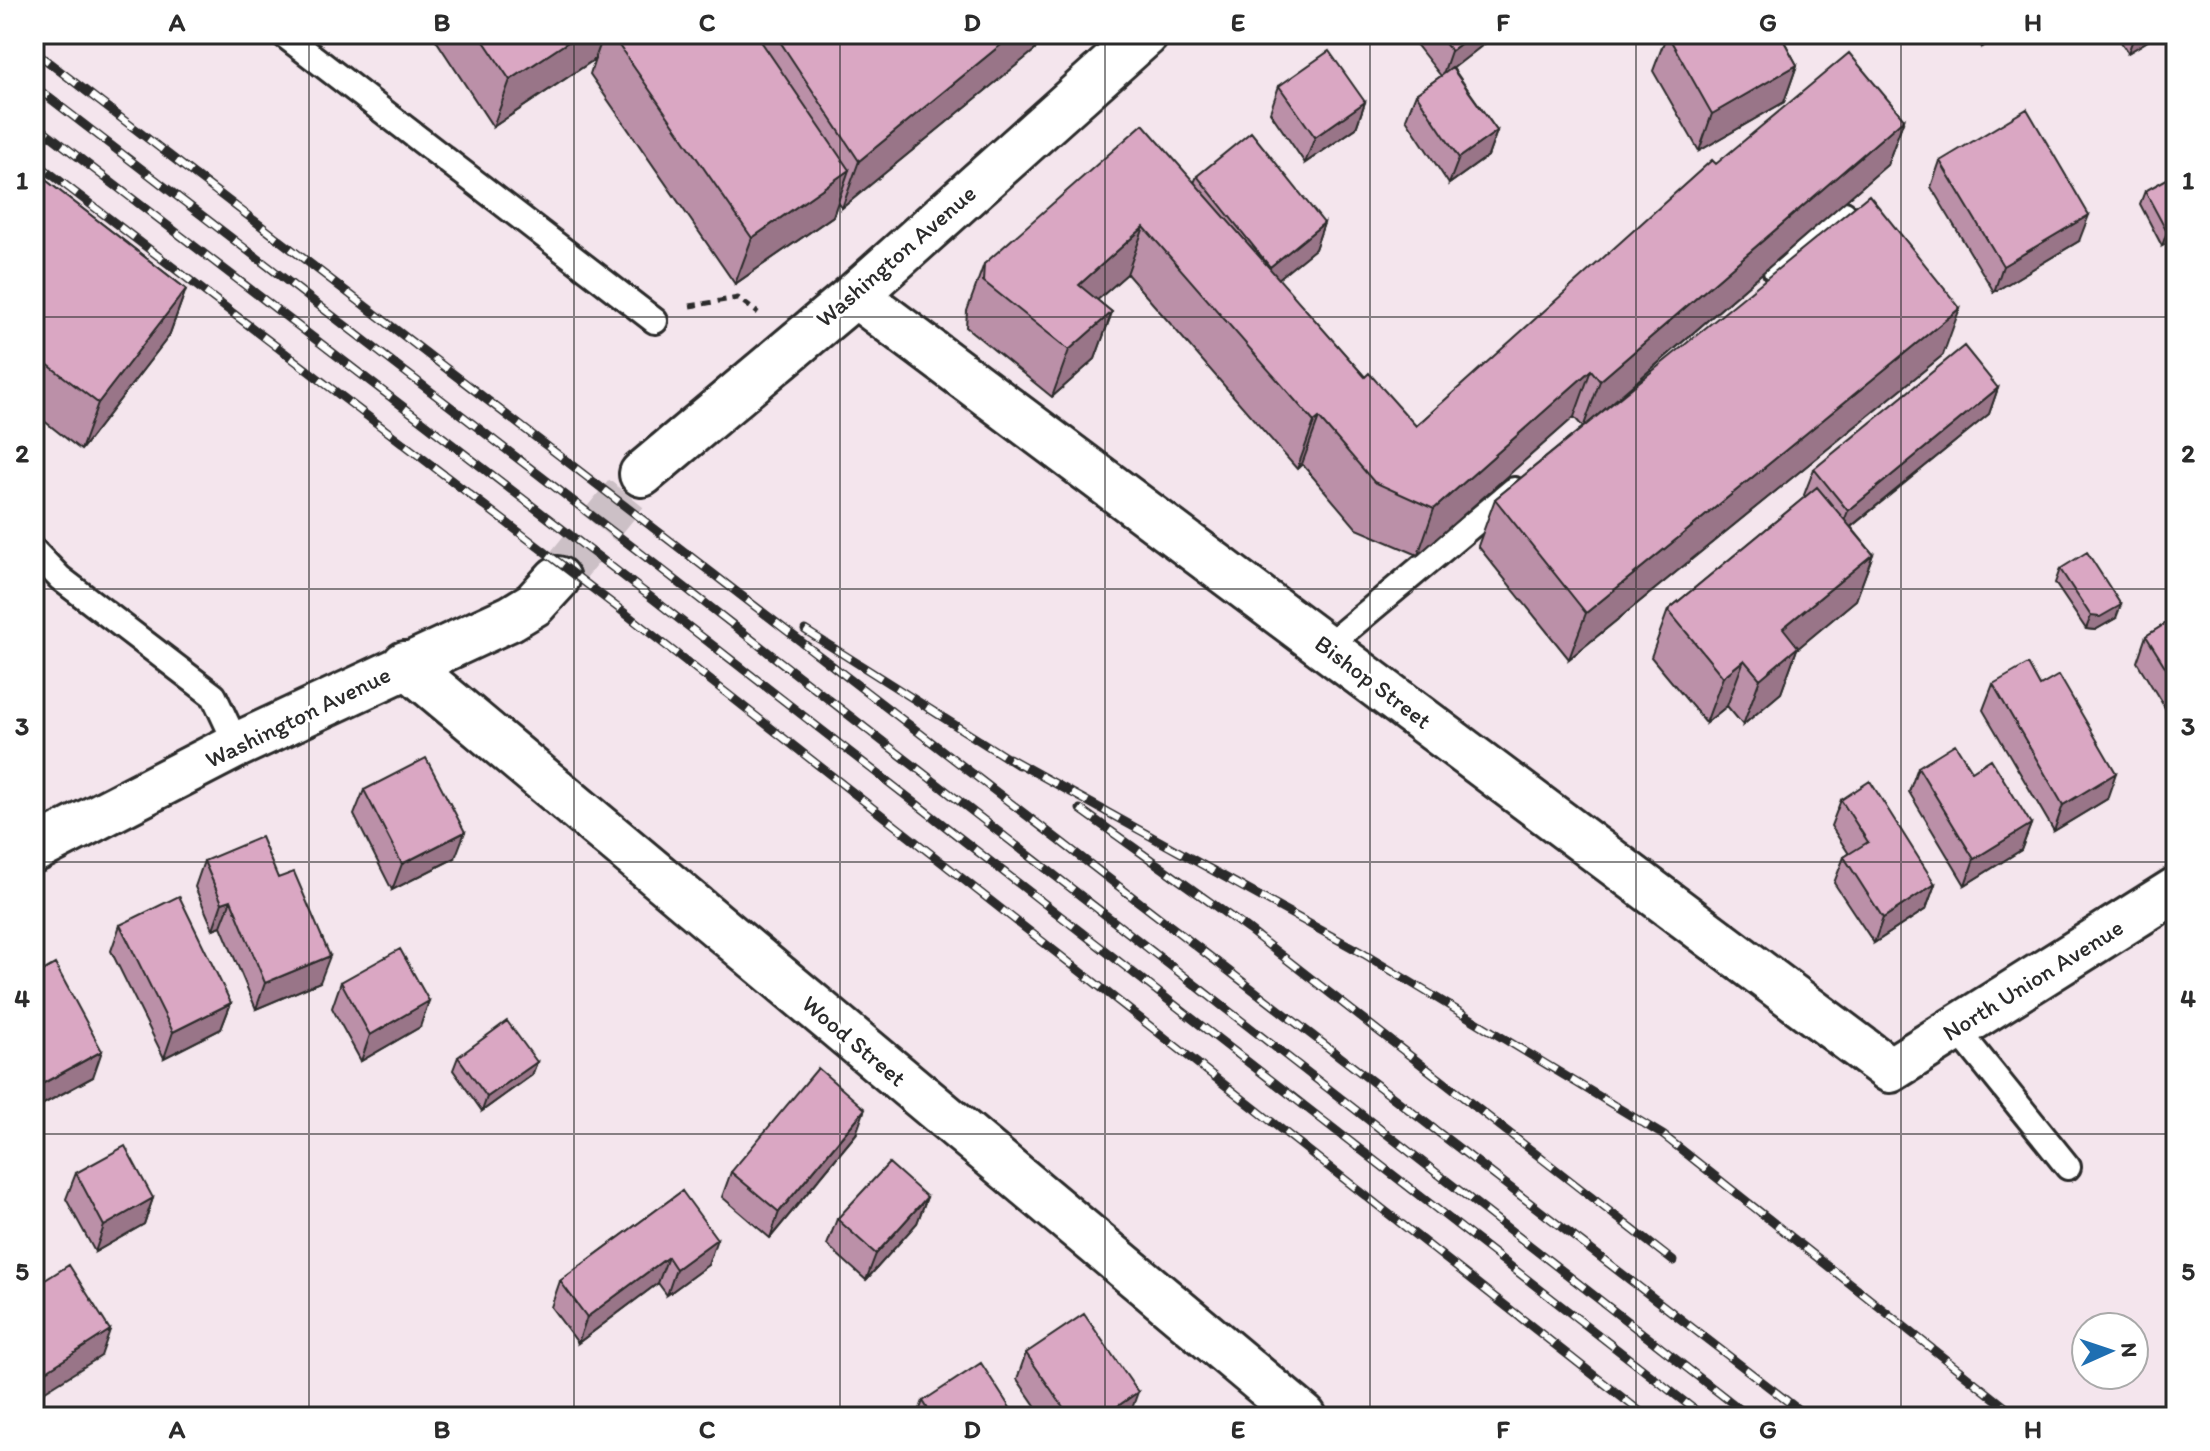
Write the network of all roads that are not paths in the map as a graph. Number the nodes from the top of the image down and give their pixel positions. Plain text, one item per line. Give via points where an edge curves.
1 (283, 34) edge
2 (1125, 41) edge
3 (1844, 214) edge
4 (1759, 285) edge
5 (855, 295) junction
6 (655, 321) road end
7 (642, 474) tunnel mouth
8 (1528, 478) edge
9 (34, 551) edge
10 (557, 579) tunnel mouth
11 (1326, 647) junction
12 (405, 664) junction
13 (237, 745) junction
14 (34, 850) edge
15 (2176, 890) edge
16 (1956, 1028) junction
17 (1890, 1070) joint
18 (2068, 1167) dead end
19 (1304, 1417) edge

1 - 6 lane
2 - 5 street, Washington Avenue
3 - 4 lane
5 - 7 street, Washington Avenue
5 - 11 street, Bishop Street
8 - 11 lane
9 - 13 lane via 60,578 214,696
10 - 12 street, Washington Avenue via 534,604 511,618
11 - 17 street, Bishop Street
12 - 13 street, Washington Avenue
12 - 19 street, Wood Street
13 - 14 street, Washington Avenue
15 - 16 street, North Union Avenue
16 - 17 street, North Union Avenue
16 - 18 lane

